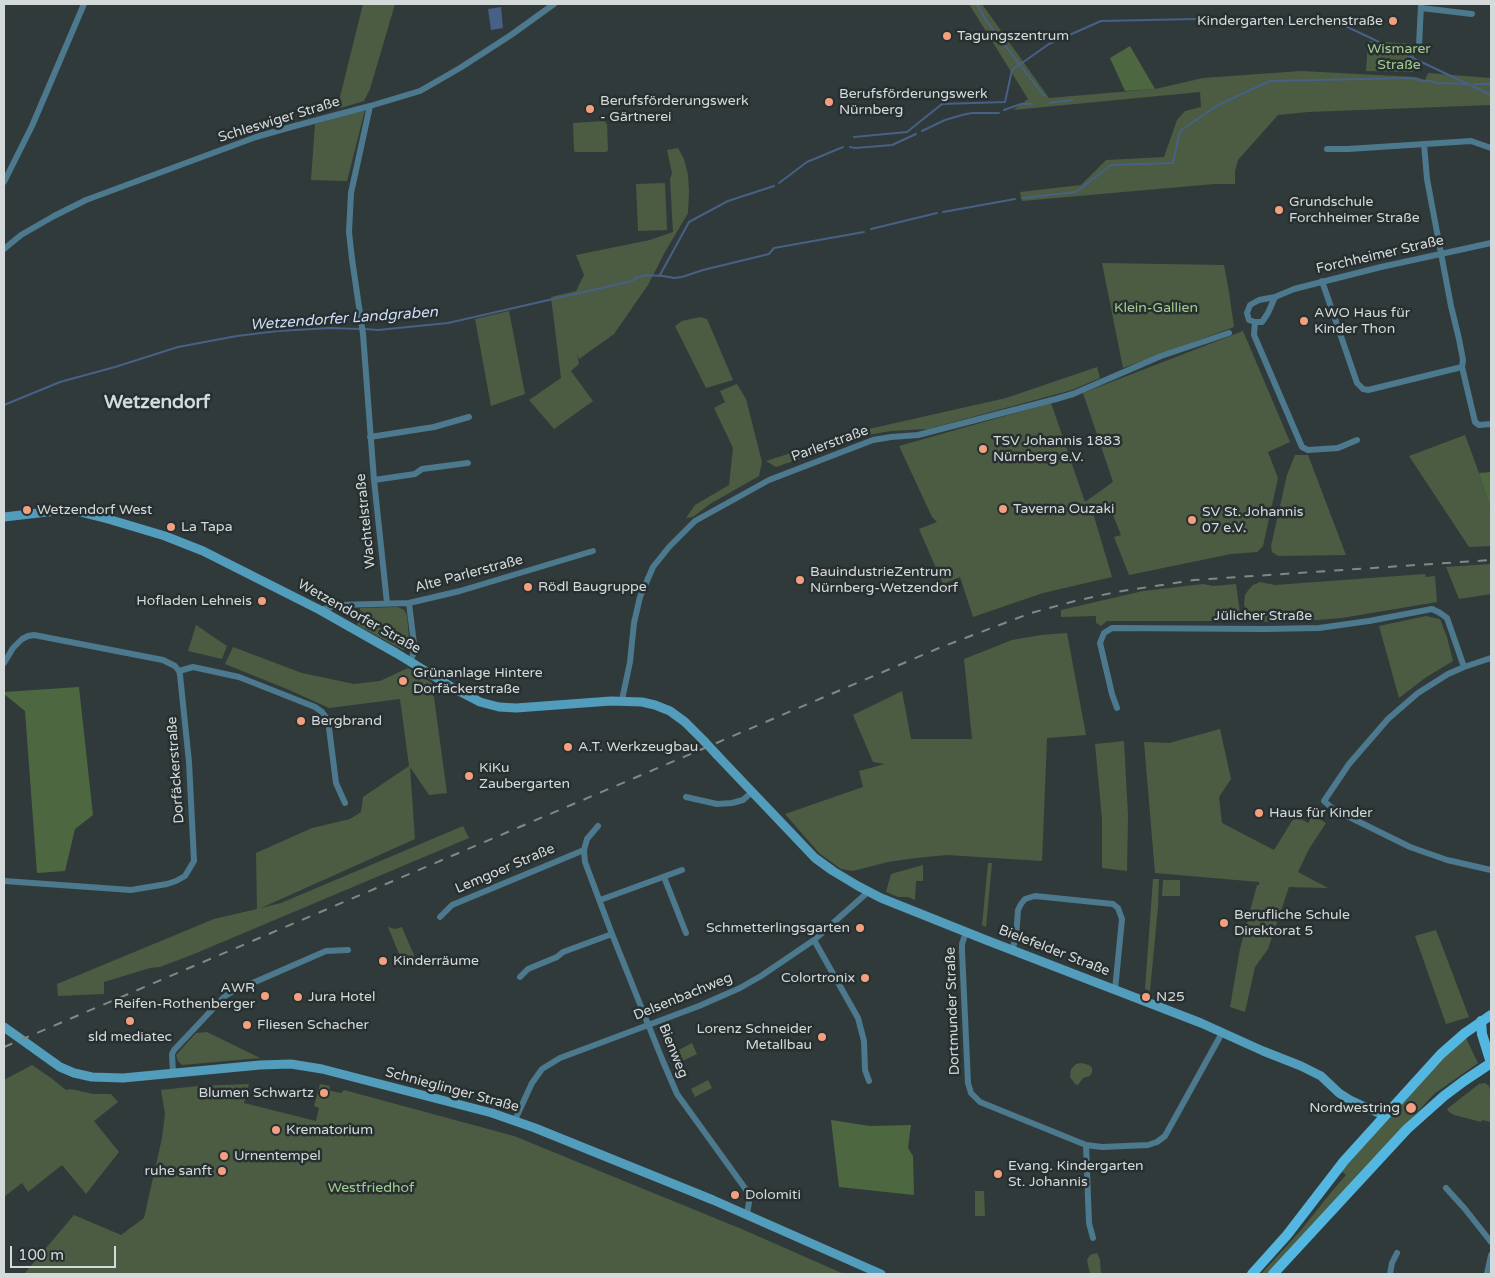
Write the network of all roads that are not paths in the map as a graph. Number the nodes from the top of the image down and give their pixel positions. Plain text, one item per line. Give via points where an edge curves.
1 (84, 4) edge
2 (554, 4) edge
3 (1421, 6) edge
4 (1472, 14) dead end
5 (1419, 46) dead end
6 (370, 106) junction
7 (1424, 144) junction
8 (1491, 148) edge
9 (1327, 149) dead end
10 (4, 182) edge
11 (1491, 243) edge
12 (4, 249) edge
13 (1442, 253) junction
14 (1322, 281) junction
15 (1275, 297) junction
16 (1255, 322) junction
17 (1229, 333) dead end
18 (1462, 367) junction
19 (469, 417) dead end
20 (1491, 424) edge
21 (370, 437) junction
22 (1357, 440) dead end
23 (468, 464) dead end
24 (374, 480) junction
25 (4, 517) edge
26 (593, 551) dead end
27 (388, 603) junction
28 (409, 603) junction
29 (320, 610) junction
30 (1491, 658) edge
31 (410, 661) junction
32 (4, 663) edge
33 (1464, 667) junction
34 (179, 671) junction
35 (622, 700) junction
36 (1117, 708) dead end
37 (738, 776) joint
38 (752, 792) junction
39 (686, 797) dead end
40 (344, 803) dead end
41 (598, 826) dead end
42 (584, 850) junction
43 (682, 870) dead end
44 (1491, 870) edge
45 (664, 877) junction
46 (4, 881) edge
47 (868, 892) junction
48 (600, 900) junction
49 (440, 917) dead end
50 (966, 932) junction
51 (686, 933) dead end
52 (612, 934) junction
53 (814, 940) junction
54 (348, 950) dead end
55 (1012, 950) junction
56 (520, 977) dead end
57 (1115, 990) junction
58 (1491, 1015) edge
59 (1481, 1021) junction
60 (649, 1025) junction
61 (4, 1027) edge
62 (1491, 1028) edge
63 (1222, 1033) junction
64 (1491, 1063) edge
65 (173, 1073) junction
66 (869, 1081) dead end
67 (1385, 1116) junction
68 (515, 1120) junction
69 (1086, 1145) junction
70 (1446, 1188) dead end
71 (793, 1193) dead end
72 (749, 1197) junction
73 (747, 1214) junction
74 (1093, 1238) dead end
75 (1491, 1242) edge
76 (1397, 1253) dead end
77 (1491, 1256) edge
78 (880, 1274) edge
79 (1252, 1274) edge
80 (1273, 1274) edge
81 (1390, 1274) edge
82 (1487, 1274) edge

1 - 10 street via 32,126
2 - 6 street, Schleswiger Straße via 430,85
3 - 4 street
3 - 5 street
6 - 12 street, Schleswiger Straße via 256,137 86,200 54,216
6 - 21 street, Wachtelstraße via 349,208
7 - 8 street via 1471,141
7 - 9 street
7 - 13 street via 1427,179
11 - 13 street, Forchheimer Straße
13 - 14 street, Forchheimer Straße
13 - 18 street
14 - 15 street, Forchheimer Straße
14 - 18 street via 1357,384 1363,389
15 - 16 street via 1262,322
15 - 16 street, Forchheimer Straße via 1250,305 1246,313 1249,320
16 - 22 street via 1254,336 1302,447 1308,450 1338,448
17 - 35 street, Parlerstraße via 1161,356 1073,394 918,435 872,440 769,480 695,521 653,567 640,597
18 - 20 street via 1475,422
19 - 21 street via 434,427
21 - 24 street, Wachtelstraße
23 - 24 street via 422,469 415,474
24 - 27 street, Wachtelstraße
25 - 29 street, Wetzendorfer Straße via 72,510 128,524 195,547
26 - 28 street, Alte Parlerstraße via 460,592
27 - 28 street, Alte Parlerstraße
27 - 29 street, Alte Parlerstraße via 339,605
28 - 31 street via 414,644
29 - 31 street, Wetzendorfer Straße
30 - 33 street
31 - 35 street, Wetzendorfer Straße via 472,699 499,707 526,708
32 - 34 street via 13,648 34,635 163,660
33 - 36 street, Jülicher Straße via 1447,618 1432,610 1318,628 1112,628 1104,632 1100,643
33 - 44 street via 1418,693 1388,719 1349,764 1324,801 1333,809 1419,850
34 - 40 street via 193,667 240,677 322,712 328,720 336,783
34 - 46 street, Dorfäckerstraße via 189,762 194,861 185,876 167,884 132,890
35 - 37 street, Wetzendorfer Straße, bridge via 649,703 670,711
37 - 38 street, Bielefelder Straße
38 - 39 street via 743,800 732,803 718,804
38 - 47 street, Bielefelder Straße via 815,858
41 - 42 street via 587,839
42 - 48 street, Bienweg via 585,862
42 - 49 street, Lemgoer Straße via 452,905
43 - 45 street
45 - 48 street
45 - 51 street
47 - 50 street, Bielefelder Straße
47 - 53 street, Delsenbachweg
48 - 52 street, Bienweg
50 - 55 street, Bielefelder Straße
50 - 69 street, Dortmunder Straße via 962,951 971,1093 980,1102
52 - 56 street via 562,952 558,957 528,969
52 - 60 street, Bienweg
53 - 60 street, Delsenbachweg via 740,988
53 - 66 street via 858,1018
54 - 65 street via 326,950 225,996 174,1050
55 - 57 street, Bielefelder Straße
55 - 57 street via 1018,910 1025,899 1035,896 1113,904 1122,919
57 - 63 street, Bielefelder Straße
58 - 59 main road
59 - 62 main road
59 - 64 main road
59 - 67 main road via 1441,1054
60 - 68 street, Delsenbachweg via 560,1058 542,1069
60 - 72 street, Bienweg via 677,1094
61 - 65 street, Schnieglinger Straße via 55,1064 80,1075 111,1078
63 - 67 street, Bielefelder Straße via 1315,1072 1344,1096
63 - 69 street, Dortmunder Straße via 1165,1136 1148,1145
64 - 80 main road via 1444,1096 1407,1129
65 - 68 street, Schnieglinger Straße via 273,1064 306,1066
67 - 79 main road via 1338,1167 1293,1227
68 - 73 street, Schnieglinger Straße
69 - 74 street via 1089,1223
70 - 75 street
71 - 72 street
72 - 73 street
73 - 78 street, Schnieglinger Straße
76 - 81 street
77 - 82 street

